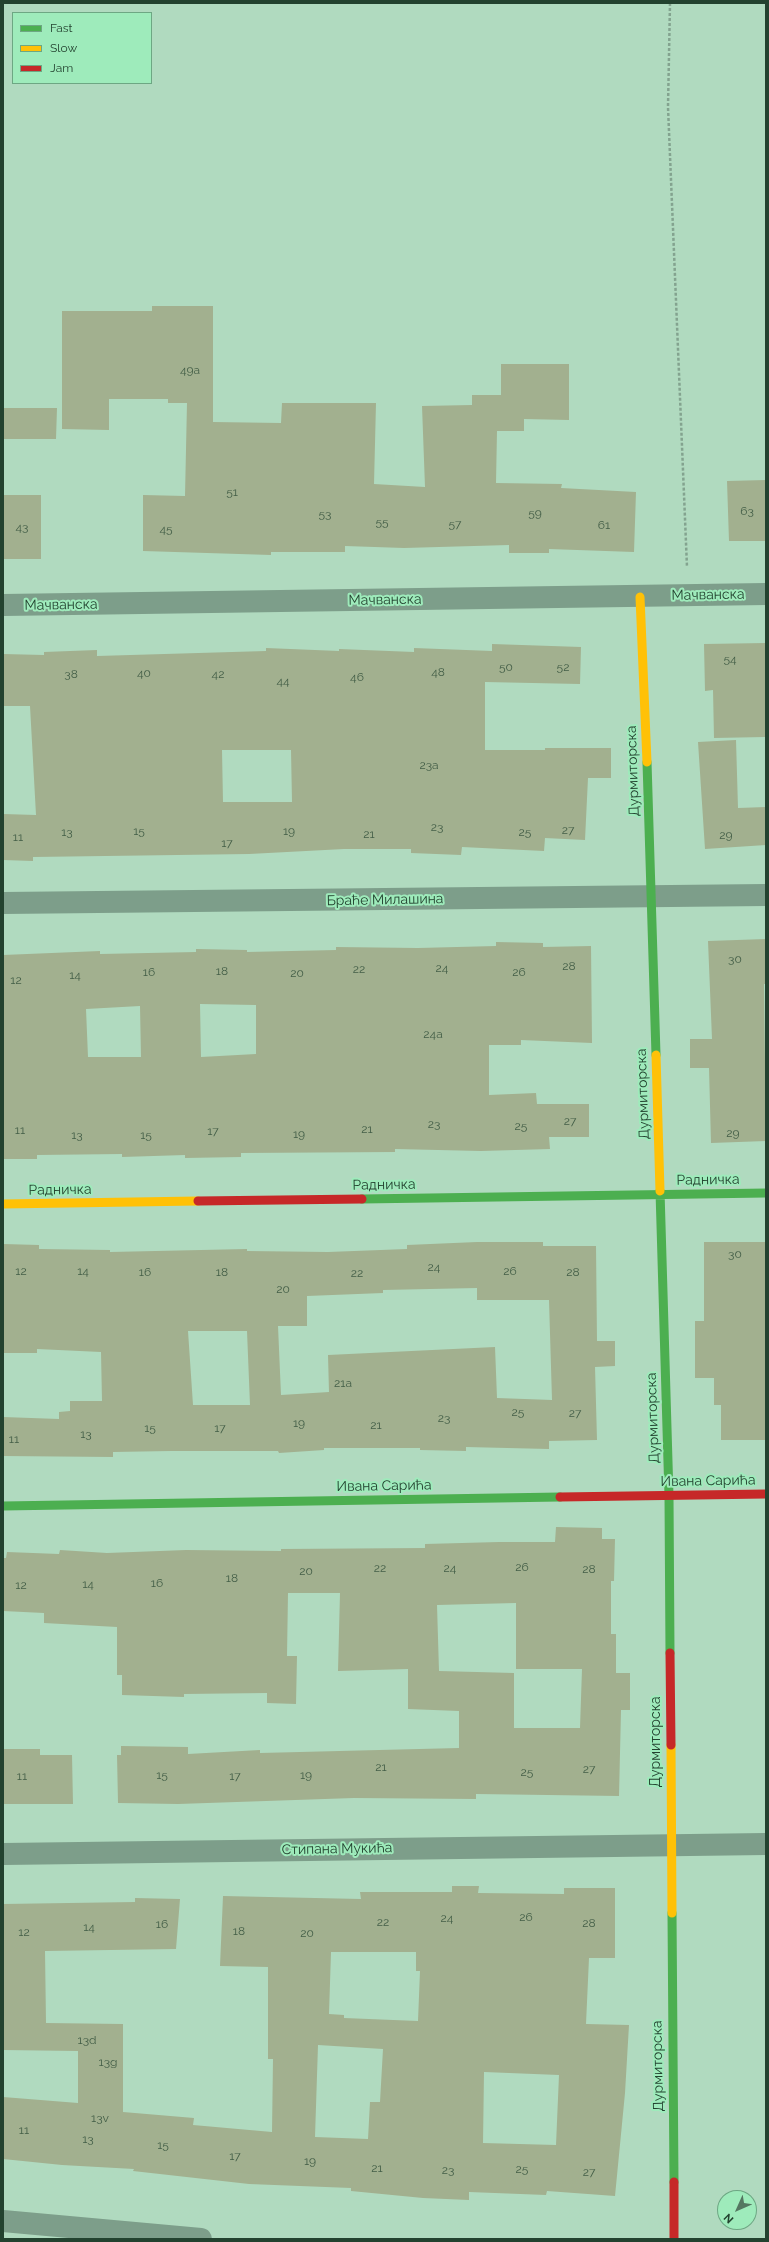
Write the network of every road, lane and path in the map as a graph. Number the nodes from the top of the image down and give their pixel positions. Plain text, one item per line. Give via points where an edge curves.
1 (670, 3) edge
2 (766, 594) edge
3 (688, 596) junction
4 (640, 597) junction
5 (3, 606) edge
6 (766, 895) edge
7 (652, 897) junction
8 (3, 903) edge
9 (766, 1194) edge
10 (660, 1195) junction
11 (3, 1204) edge
12 (766, 1494) edge
13 (669, 1496) junction
14 (3, 1506) edge
15 (670, 1844) junction
16 (766, 1844) edge
17 (3, 1854) edge
18 (3, 2221) edge
19 (200, 2239) edge
20 (674, 2239) edge

1 - 3 path via 668,107
2 - 3 street, Мачванска
3 - 4 street, Мачванска
4 - 5 street, Мачванска
4 - 7 street, Дурмиторска
6 - 7 street, Браће Милашина
7 - 8 street, Браће Милашина
7 - 10 street, Дурмиторска
9 - 10 street, Радничка
10 - 11 street, Радничка
10 - 13 street, Дурмиторска
12 - 13 street, Ивана Сарића
13 - 14 street, Ивана Сарића
13 - 15 street, Дурмиторска
15 - 16 street, Стипана Мукића
15 - 17 street, Стипана Мукића
15 - 20 street, Дурмиторска
18 - 19 street

